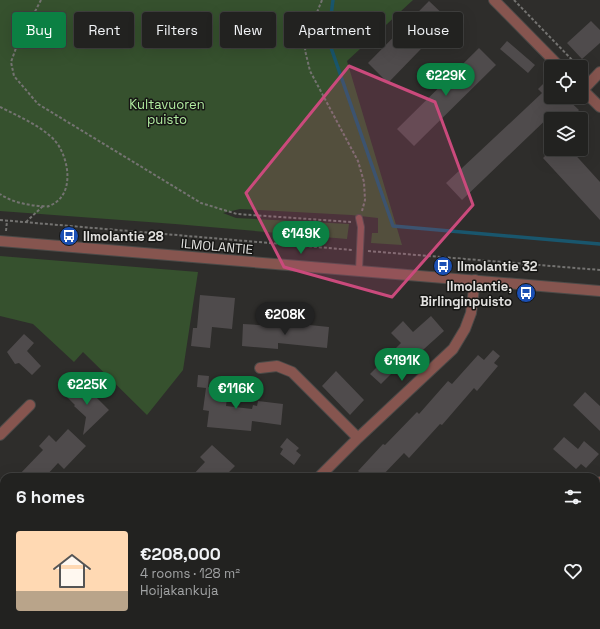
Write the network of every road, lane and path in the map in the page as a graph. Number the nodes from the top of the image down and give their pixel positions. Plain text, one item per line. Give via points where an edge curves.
1 (41, 0) edge
2 (322, 0) edge
3 (494, 0) edge
4 (514, 0) edge
5 (553, 60) edge
6 (572, 60) edge
7 (600, 72) edge
8 (588, 83) edge
9 (588, 95) edge
10 (0, 107) edge
11 (600, 107) edge
12 (0, 194) edge
13 (43, 206) junction
14 (359, 218) junction
15 (0, 220) edge
16 (26, 222) junction
17 (0, 241) edge
18 (359, 250) junction
19 (359, 270) junction
20 (600, 270) edge
21 (475, 280) junction
22 (600, 291) edge
23 (260, 368) dead end
24 (30, 405) dead end
25 (0, 436) edge
26 (358, 438) junction
27 (323, 473) edge

1 - 14 path via 11,62 14,76 38,104 201,203 237,214 352,222
2 - 14 path via 305,50 310,72 358,161 364,182 365,200
3 - 5 street
4 - 6 path
7 - 8 street
9 - 11 street
10 - 13 path via 46,131 60,147 67,167 68,183 63,197 49,207
12 - 13 path via 25,205
13 - 16 path
14 - 18 lane
15 - 16 path
16 - 18 path
17 - 19 street, ILMOLANTIE
18 - 19 lane
18 - 20 path
19 - 21 street, ILMOLANTIE
21 - 22 street, ILMOLANTIE
21 - 26 street via 471,313 453,349
23 - 26 street via 277,366 292,372
24 - 25 street
26 - 27 street

